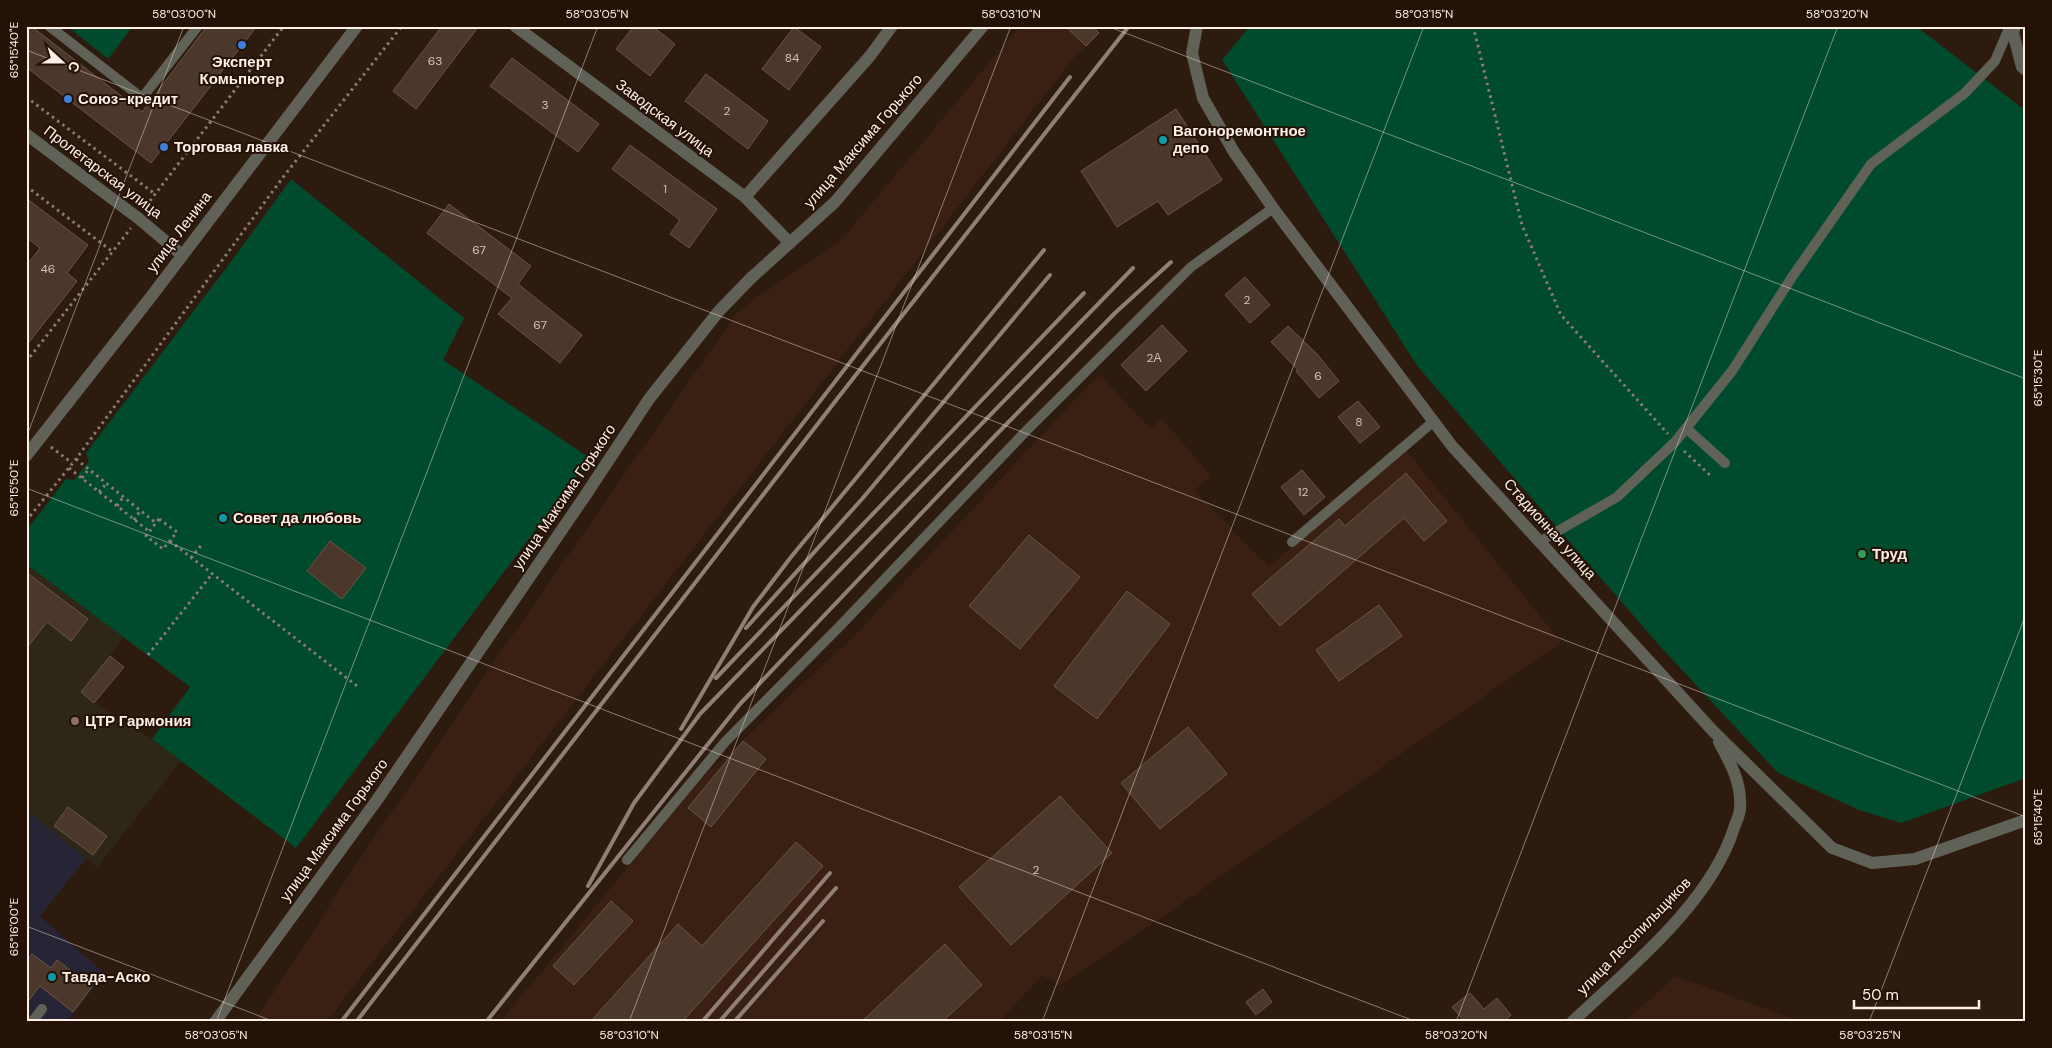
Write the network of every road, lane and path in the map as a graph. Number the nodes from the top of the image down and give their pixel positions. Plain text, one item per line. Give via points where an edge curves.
1 (49, 26) edge
2 (198, 26) edge
3 (284, 26) edge
4 (357, 26) edge
5 (402, 26) edge
6 (515, 26) edge
7 (892, 26) edge
8 (983, 26) edge
9 (1197, 26) edge
10 (1473, 26) edge
11 (2010, 26) edge
12 (2014, 26) edge
13 (2024, 69) edge
14 (26, 97) edge
15 (26, 134) edge
16 (26, 186) edge
17 (155, 194) junction
18 (744, 198) junction
19 (1273, 208) junction
20 (138, 218) junction
21 (790, 242) junction
22 (113, 252) junction
23 (182, 255) junction
24 (26, 362) edge
25 (1434, 421) junction
26 (1686, 428) junction
27 (1675, 442) junction
28 (26, 456) edge
29 (76, 459) junction
30 (1725, 463) dead end
31 (69, 468) junction
32 (88, 470) junction
33 (1711, 476) dead end
34 (82, 478) junction
35 (106, 484) junction
36 (99, 492) junction
37 (123, 497) junction
38 (117, 506) junction
39 (140, 512) junction
40 (134, 520) junction
41 (26, 521) edge
42 (156, 523) junction
43 (150, 532) junction
44 (170, 541) junction
45 (1292, 542) dead end
46 (1539, 542) junction
47 (203, 543) dead end
48 (191, 558) junction
49 (212, 574) junction
50 (148, 655) dead end
51 (357, 686) dead end
52 (1713, 731) junction
53 (2026, 820) edge
54 (627, 860) dead end
55 (42, 1009) dead end
56 (32, 1022) edge
57 (215, 1022) edge
58 (1572, 1022) edge

1 - 2 lane via 142,98
3 - 17 path
4 - 23 street, улица Ленина
5 - 29 path via 284,176
6 - 18 street, Заводская улица
7 - 18 street via 870,56
8 - 21 street, улица Максима Горького via 835,202
9 - 19 street, Стадионная улица via 1192,53 1203,98 1234,152
10 - 27 path via 1522,225 1561,316
11 - 26 lane via 1995,60 1965,93 1872,164 1792,277 1732,371
12 - 13 street via 2013,33
14 - 17 path
15 - 20 street, Пролетарская улица
16 - 22 path
17 - 20 path
18 - 21 street, Заводская улица
19 - 25 street, Стадионная улица
19 - 54 lane via 1191,266 1027,430 725,742
20 - 22 path
20 - 23 street, Пролетарская улица
21 - 57 street, улица Максима Горького via 719,311 649,399 377,800
22 - 24 path
23 - 28 street, улица Ленина
25 - 45 lane
25 - 46 street, Стадионная улица via 1452,446
26 - 27 lane
26 - 30 lane
27 - 33 path
27 - 46 lane via 1617,497
29 - 31 path
29 - 32 path
31 - 34 path
31 - 41 path
32 - 34 path
32 - 35 path
34 - 36 path
35 - 36 path
35 - 37 path
36 - 38 path
37 - 38 path
37 - 39 path
38 - 40 path
39 - 40 path
39 - 42 path
40 - 43 path
42 - 43 path
42 - 44 path via 160,519 177,532
43 - 44 path via 146,536 163,550
44 - 48 path
46 - 52 street, Стадионная улица
47 - 48 path
48 - 49 path
49 - 50 path
49 - 51 path
52 - 53 street, Стадионная улица via 1832,848 1872,863 1915,859
52 - 58 street, улица Лесопильщиков via 1737,775 1740,810 1718,867 1706,887 1647,951
55 - 56 lane

